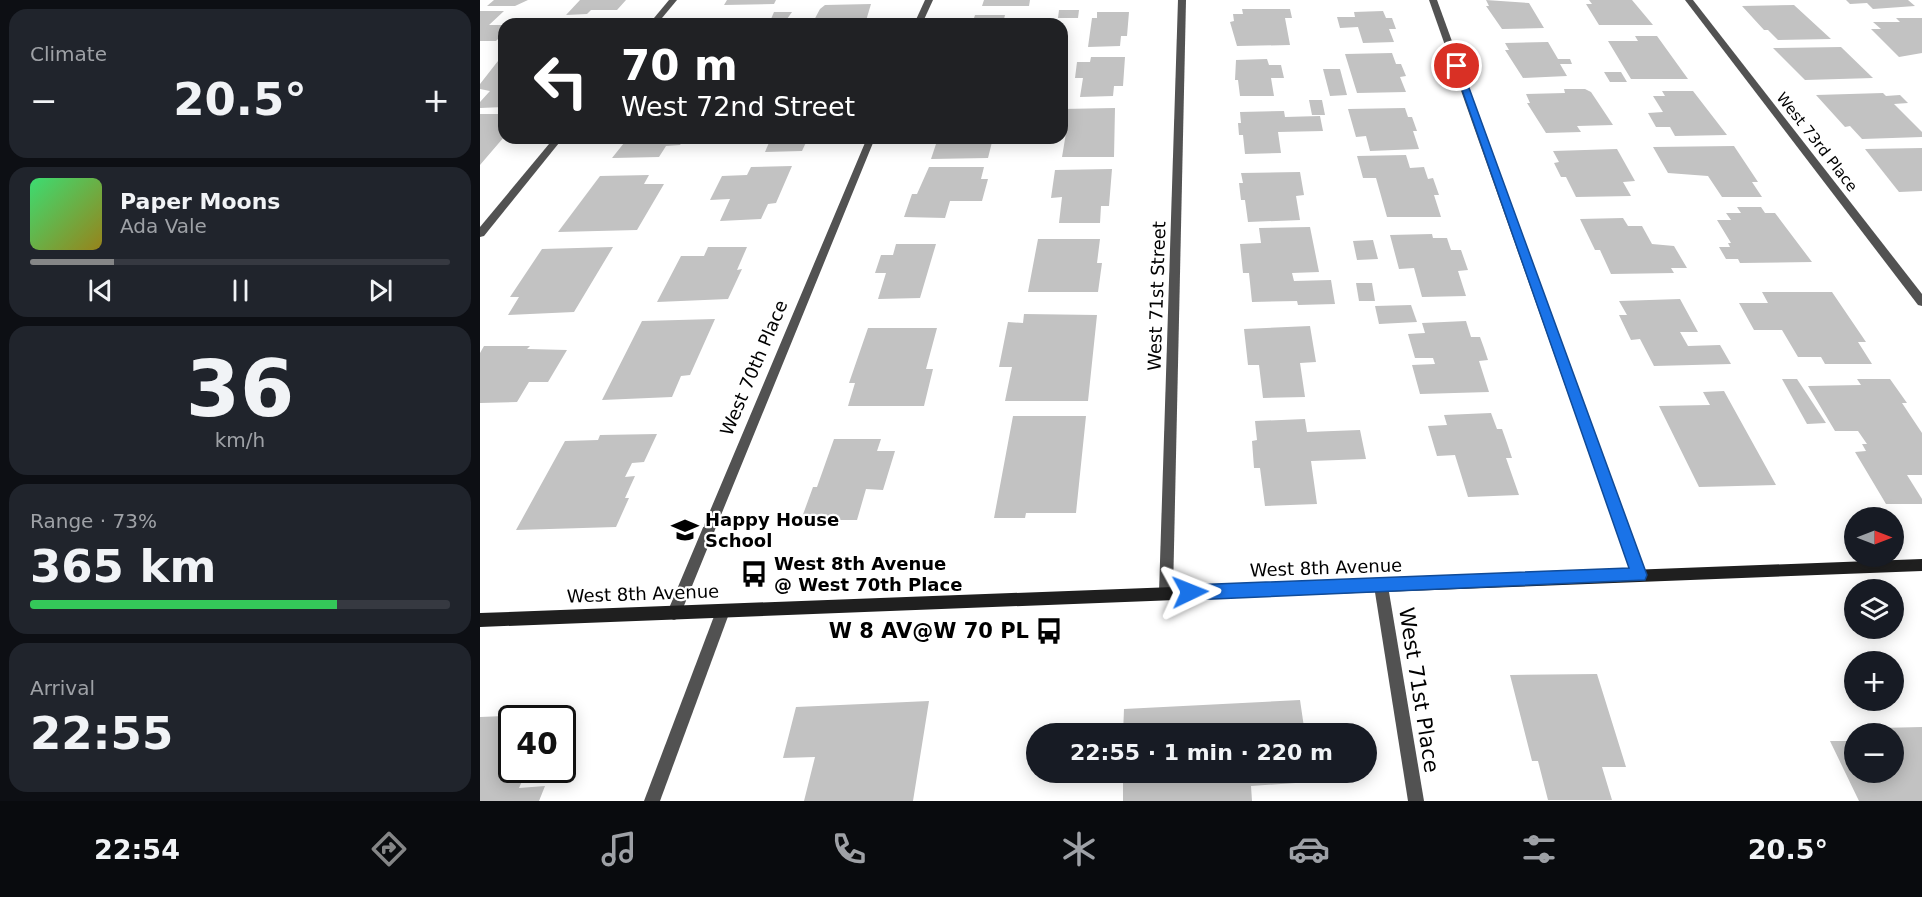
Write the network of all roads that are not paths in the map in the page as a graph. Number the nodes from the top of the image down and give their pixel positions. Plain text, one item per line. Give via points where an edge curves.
1 (673, 0) edge
2 (929, 0) edge
3 (1182, 0) edge
4 (1433, 0) edge
5 (1689, 0) edge
6 (658, 18) edge
7 (921, 18) edge
8 (554, 144) edge
9 (869, 144) edge
10 (480, 234) edge
11 (1922, 302) edge
12 (1922, 565) edge
13 (1639, 575) junction
14 (1381, 585) junction
15 (1166, 593) junction
16 (723, 611) junction
17 (674, 613) junction
18 (480, 620) edge
19 (652, 801) edge
20 (1416, 801) edge

1 - 6 street
2 - 7 street
3 - 15 street, West 71st Street
4 - 13 street
5 - 11 street, West 73rd Place
8 - 10 street
9 - 17 street, West 70th Place
12 - 13 street, West 8th Avenue
13 - 14 street, West 8th Avenue
14 - 15 street, West 8th Avenue
14 - 20 street, West 71st Place
15 - 16 street, West 8th Avenue
16 - 17 street, West 8th Avenue
16 - 19 street
17 - 18 street, West 8th Avenue

